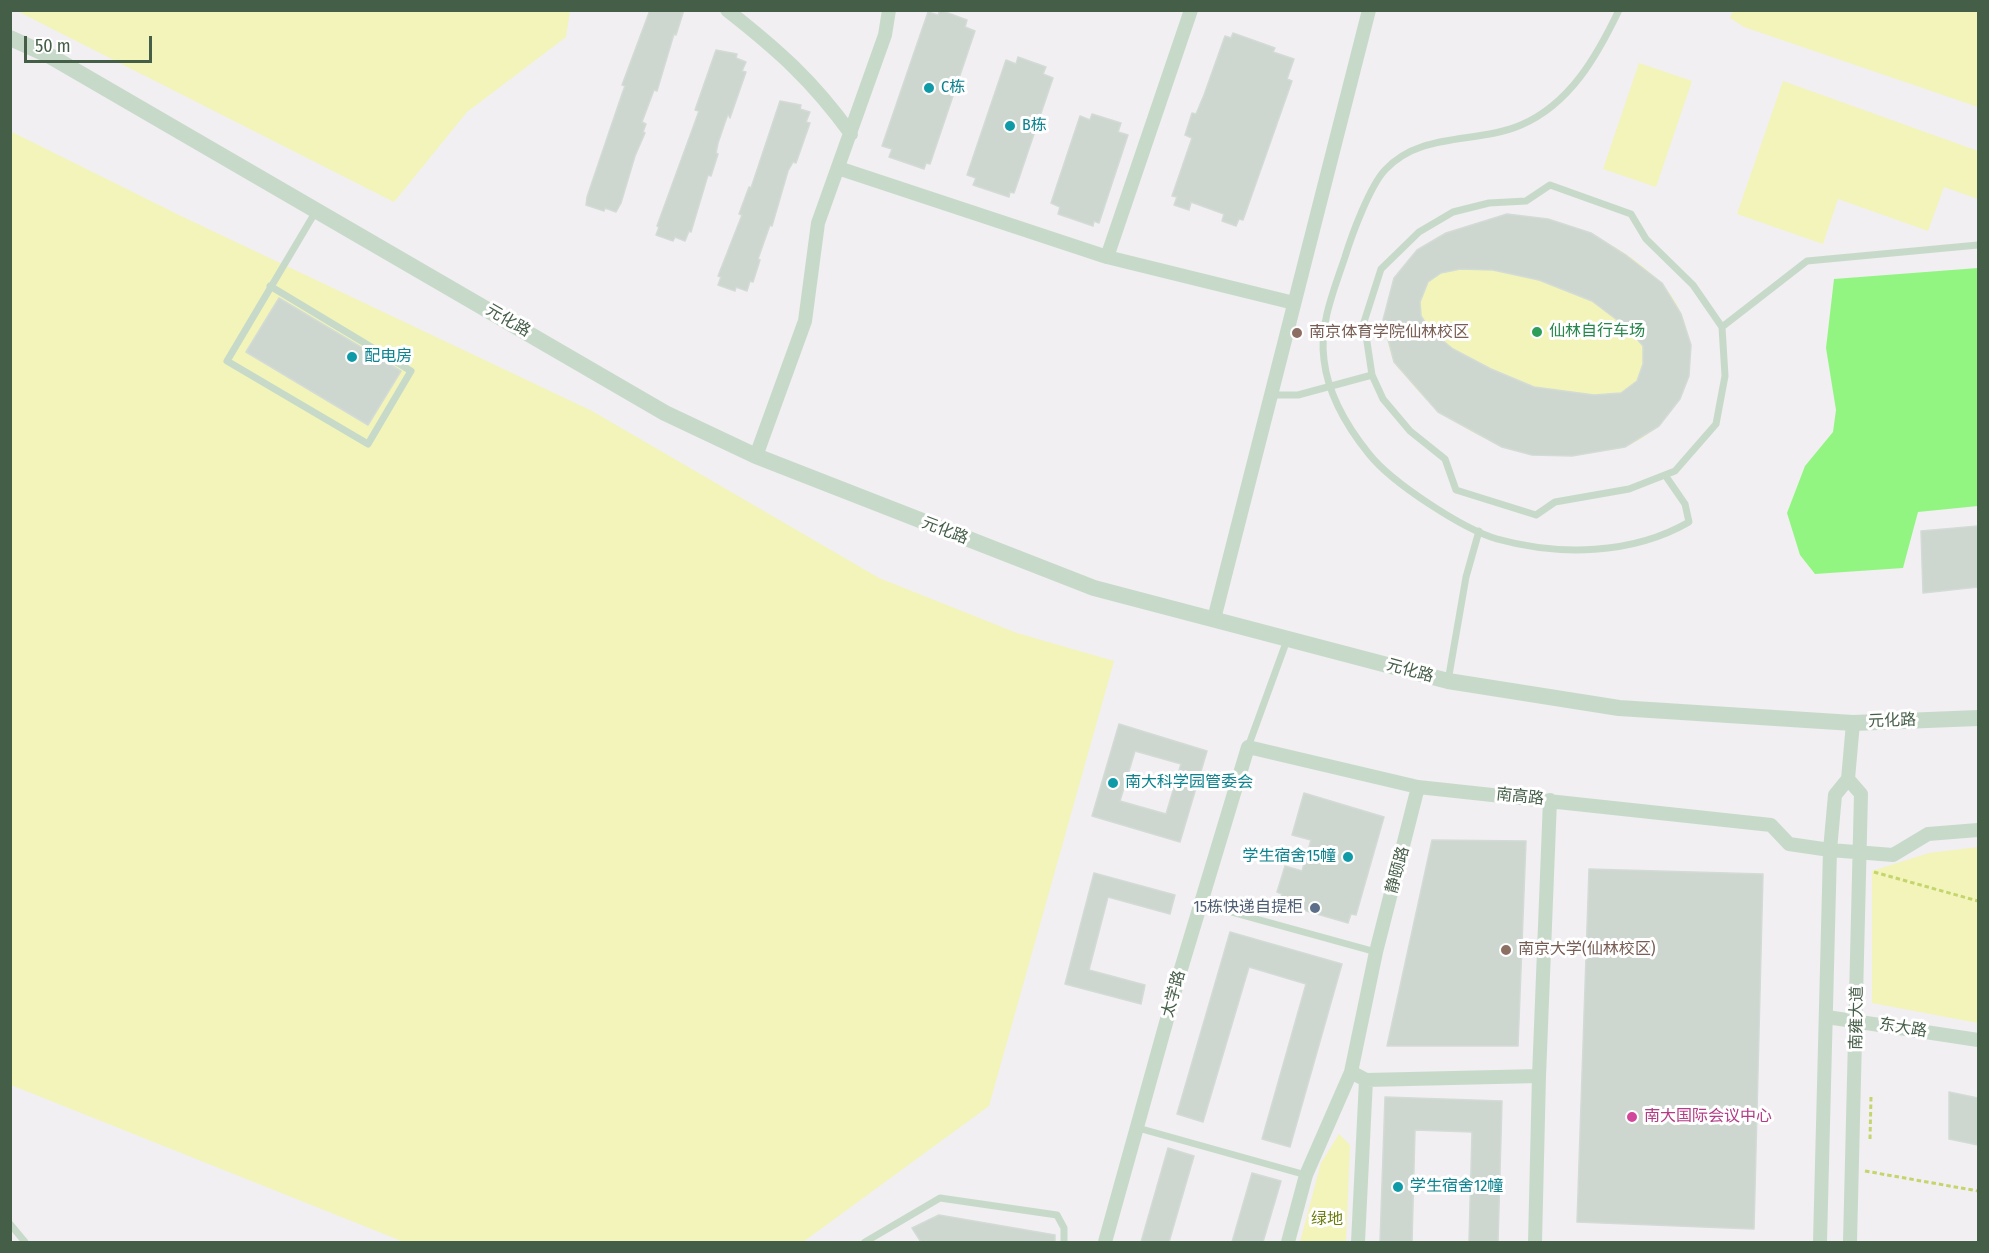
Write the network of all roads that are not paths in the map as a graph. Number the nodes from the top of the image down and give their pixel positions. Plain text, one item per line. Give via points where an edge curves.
1 (727, 10) edge
2 (889, 10) edge
3 (1191, 10) edge
4 (1369, 10) edge
5 (1619, 10) edge
6 (10, 38) edge
7 (851, 134) junction
8 (838, 168) junction
9 (317, 209) junction
10 (1978, 245) edge
11 (1107, 257) junction
12 (270, 286) junction
13 (1294, 303) junction
14 (1722, 327) junction
15 (1372, 375) junction
16 (1330, 386) junction
17 (1271, 395) junction
18 (756, 456) junction
19 (1665, 475) junction
20 (1479, 531) junction
21 (1214, 619) junction
22 (1287, 638) junction
23 (1448, 681) junction
24 (1978, 718) edge
25 (1853, 723) junction
26 (1248, 747) junction
27 (1848, 779) junction
28 (1418, 787) junction
29 (1550, 800) junction
30 (1978, 830) edge
31 (1830, 850) junction
32 (1859, 853) junction
33 (1202, 904) junction
34 (1376, 952) junction
35 (1827, 1017) junction
36 (1857, 1020) junction
37 (1978, 1040) edge
38 (1351, 1072) junction
39 (1539, 1076) junction
40 (1366, 1080) junction
41 (1138, 1128) junction
42 (1306, 1175) junction
43 (10, 1224) edge
44 (25, 1242) edge
45 (865, 1242) edge
46 (1064, 1242) edge
47 (1105, 1242) edge
48 (1288, 1242) edge
49 (1358, 1242) edge
50 (1535, 1242) edge
51 (1820, 1242) edge
52 (1850, 1242) edge

1 - 7 street via 785,56 828,102
2 - 7 street via 885,35
3 - 11 street
4 - 13 street
5 - 16 lane via 1598,54 1549,108 1520,126 1441,140 1408,153 1385,170 1355,225 1326,317 1324,359
6 - 9 street, 元化路 via 50,56
7 - 8 street
8 - 11 street
8 - 18 street via 818,223 805,321
9 - 12 lane
9 - 18 street, 元化路 via 665,413
10 - 14 lane via 1807,261
11 - 13 street
12 - 12 lane via 227,361 368,444 411,371
13 - 17 street
14 - 15 lane via 1693,285 1646,239 1631,214 1550,185 1526,201 1489,203 1453,212 1419,232 1381,269 1364,322
14 - 19 lane via 1725,376 1716,424 1675,471
15 - 16 lane
15 - 19 lane via 1383,399 1410,431 1445,459 1456,490 1536,515 1555,502 1629,489
16 - 17 lane via 1298,395
16 - 20 lane via 1370,456 1424,501
17 - 21 street
18 - 21 street, 元化路 via 1094,588
19 - 20 lane via 1685,504 1689,522 1670,533 1618,547 1568,551 1529,548
20 - 23 lane via 1466,577
21 - 22 street, 元化路
22 - 23 street, 元化路
22 - 26 lane
23 - 25 street, 元化路 via 1619,708
24 - 25 street, 元化路
25 - 27 street
26 - 28 street, 南高路
26 - 33 street, 太学路
27 - 31 street, 南雍大道 via 1835,795
27 - 32 street, 南雍大道 via 1861,794
28 - 29 street, 南高路
28 - 34 street, 静颐路
29 - 31 street, 南高路 via 1771,825 1789,844
29 - 39 street
30 - 32 street via 1928,834 1893,855
31 - 32 street
31 - 35 street, 南雍大道
32 - 36 street, 南雍大道
33 - 34 lane
33 - 41 street, 太学路
34 - 38 street, 静颐路
35 - 36 street, 东大路
35 - 51 street, 南雍大道
36 - 37 street, 东大路
36 - 52 street, 南雍大道
38 - 40 street
38 - 42 street, 静颐路
39 - 40 street
39 - 50 street
40 - 49 street
41 - 42 lane
41 - 47 street, 太学路
42 - 48 street, 静颐路
43 - 44 lane
45 - 46 lane via 940,1198 1057,1215 1064,1228

